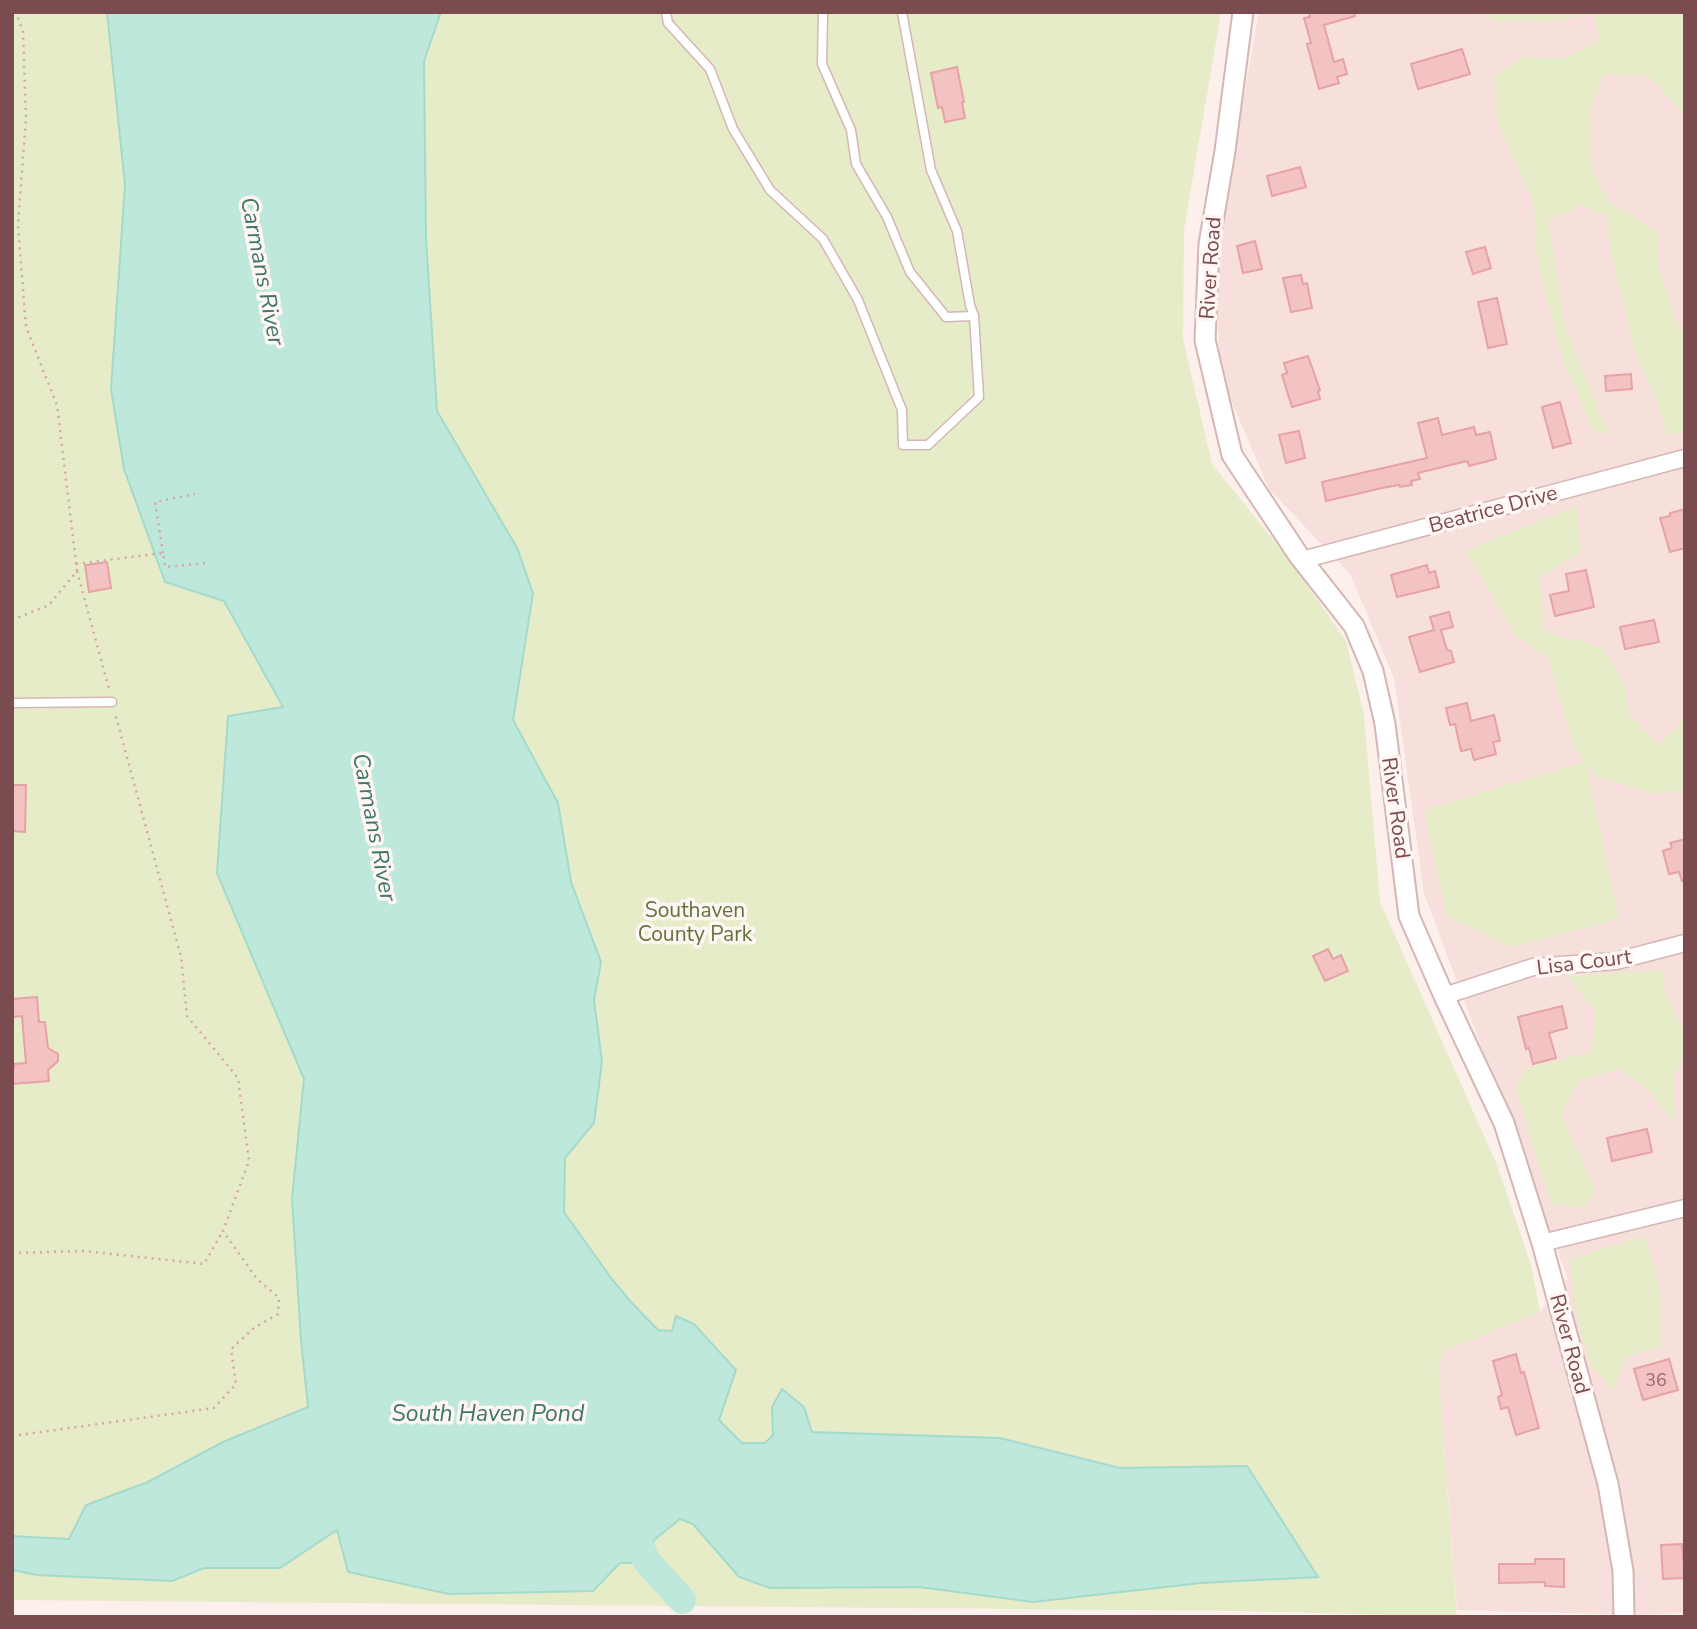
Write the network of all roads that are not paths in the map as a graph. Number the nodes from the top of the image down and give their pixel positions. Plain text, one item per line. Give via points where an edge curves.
1 (666, 12) edge
2 (823, 12) edge
3 (902, 12) edge
4 (1243, 12) edge
5 (974, 316) junction
6 (1685, 458) edge
7 (1302, 560) junction
8 (112, 702) road end
9 (12, 704) edge
10 (1685, 943) edge
11 (1444, 996) junction
12 (1685, 1208) edge
13 (1542, 1242) junction
14 (1624, 1617) edge

1 - 5 lane via 668,23 710,69 733,129 770,190 823,239 858,300 902,410 903,445 928,445 979,397
2 - 5 lane via 822,64 850,130 856,164 887,217 909,272 946,317
3 - 5 lane via 931,170 957,230
4 - 7 street, River Road via 1209,244 1205,340 1232,455
6 - 7 street, Beatrice Drive
7 - 11 street, River Road via 1353,626 1373,671 1385,724 1409,916
8 - 9 lane
10 - 11 street, Lisa Court via 1616,961 1533,967
11 - 13 street, River Road via 1504,1123
12 - 13 street
13 - 14 street, River Road via 1608,1484 1623,1571

